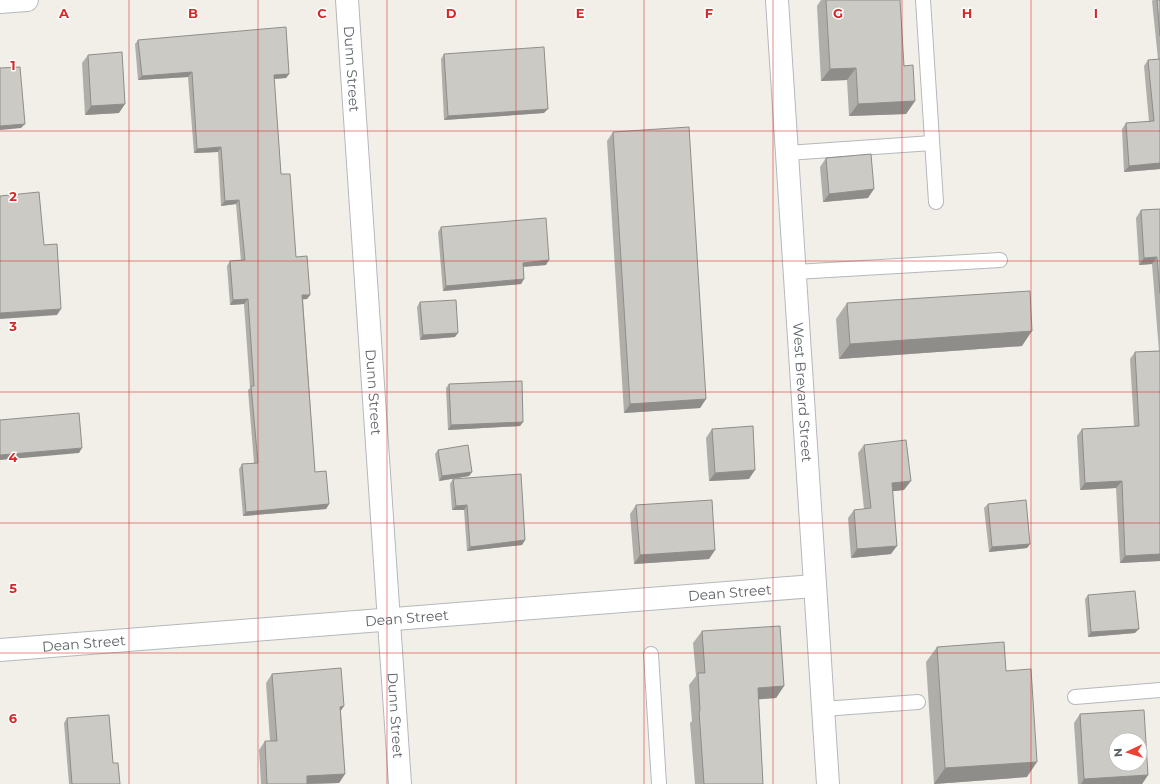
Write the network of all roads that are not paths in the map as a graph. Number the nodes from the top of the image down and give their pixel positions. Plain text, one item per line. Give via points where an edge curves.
1 (27, 0) edge
2 (347, 0) edge
3 (778, 0) edge
4 (922, 0) edge
5 (0, 2) edge
6 (932, 143) junction
7 (787, 153) junction
8 (936, 202) dead end
9 (1000, 260) dead end
10 (795, 272) junction
11 (814, 586) junction
12 (390, 620) junction
13 (0, 650) edge
14 (651, 654) dead end
15 (1160, 690) edge
16 (1075, 697) dead end
17 (918, 702) dead end
18 (822, 709) junction
19 (400, 784) edge
20 (659, 784) edge
21 (828, 784) edge

1 - 5 street
2 - 12 street, Dunn Street
3 - 7 street, West Brevard Street
4 - 6 lane
6 - 7 lane
6 - 8 lane
7 - 10 street, West Brevard Street
9 - 10 lane
10 - 11 street, West Brevard Street
11 - 12 street, Dean Street
11 - 18 street, West Brevard Street
12 - 13 street, Dean Street
12 - 19 street, Dunn Street
14 - 20 lane
15 - 16 lane
17 - 18 lane
18 - 21 street, West Brevard Street

